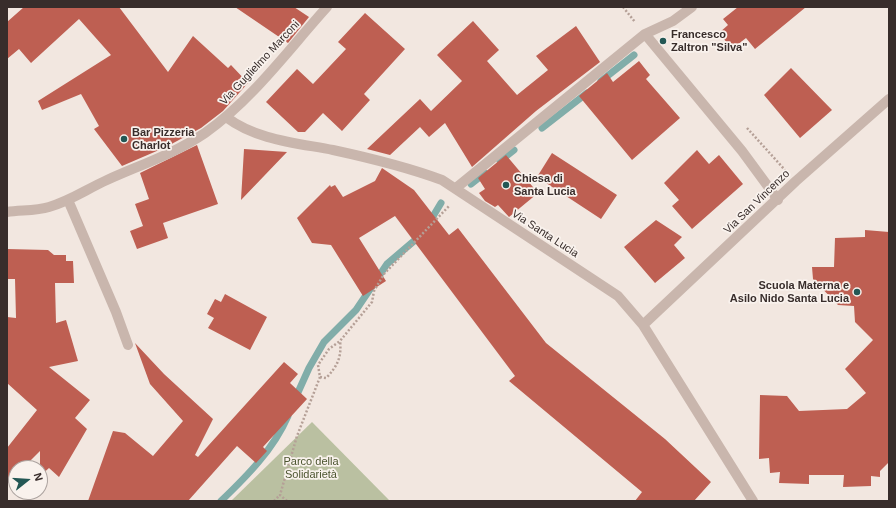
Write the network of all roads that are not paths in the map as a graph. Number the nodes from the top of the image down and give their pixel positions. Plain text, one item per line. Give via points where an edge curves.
1 (328, 7) edge
2 (692, 7) edge
3 (645, 34) junction
4 (889, 98) edge
5 (226, 117) junction
6 (459, 191) junction
7 (68, 200) junction
8 (778, 200) junction
9 (7, 212) edge
10 (643, 325) junction
11 (128, 345) dead end
12 (753, 501) edge

1 - 5 street, Via Guglielmo Marconi
2 - 3 street via 673,21
3 - 6 street
3 - 8 street via 742,151
4 - 8 street, Via San Vincenzo
5 - 6 street, Via Santa Lucia via 257,134 418,171 442,180
5 - 7 street, Via Guglielmo Marconi via 204,134 168,155 107,180
6 - 10 street, Via Santa Lucia via 618,296
7 - 9 street, Via Guglielmo Marconi via 44,208
7 - 11 street
8 - 10 street, Via San Vincenzo
10 - 12 street, Via Santa Lucia

